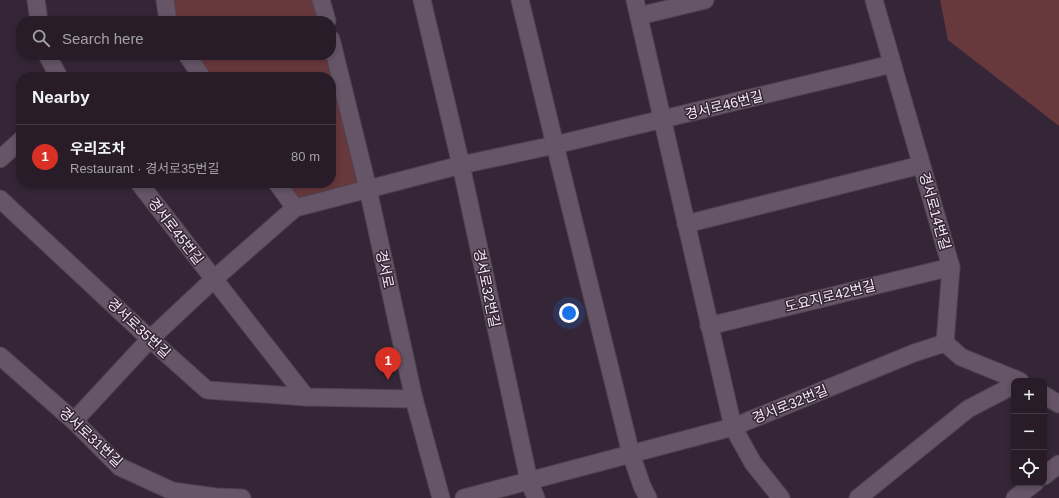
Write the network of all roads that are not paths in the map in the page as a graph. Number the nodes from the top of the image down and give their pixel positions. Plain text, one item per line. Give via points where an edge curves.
1 (36, 0) edge
2 (164, 0) edge
3 (322, 0) edge
4 (422, 0) edge
5 (520, 0) edge
6 (705, 0) edge
7 (874, 0) edge
8 (637, 8) edge
9 (38, 16) edge
10 (167, 16) edge
11 (326, 16) edge
12 (336, 59) edge
13 (49, 60) edge
14 (190, 60) edge
15 (892, 64) junction
16 (56, 72) edge
17 (199, 72) edge
18 (662, 120) junction
19 (16, 145) edge
20 (555, 146) junction
21 (0, 159) edge
22 (461, 165) junction
23 (922, 165) junction
24 (143, 188) edge
25 (281, 188) edge
26 (368, 189) junction
27 (0, 199) edge
28 (295, 208) junction
29 (686, 224) junction
30 (951, 267) junction
31 (214, 279) junction
32 (710, 326) junction
33 (150, 339) junction
34 (945, 343) junction
35 (0, 356) edge
36 (1013, 378) edge
37 (1011, 387) edge
38 (306, 397) junction
39 (1047, 397) edge
40 (414, 398) junction
41 (1059, 404) edge
42 (74, 421) junction
43 (733, 427) junction
44 (631, 454) junction
45 (1059, 464) edge
46 (1047, 474) edge
47 (529, 481) junction
48 (1030, 486) edge
49 (242, 498) edge
50 (442, 498) edge
51 (464, 498) edge
52 (536, 498) edge
53 (648, 498) edge
54 (781, 498) edge
55 (858, 498) edge
56 (1015, 498) edge

1 - 9 street
2 - 10 street
3 - 11 street
4 - 22 street
5 - 20 street
6 - 8 street
7 - 15 street, 경서로14번길
8 - 18 street
12 - 26 street, 경서로
13 - 16 street
14 - 17 street
15 - 18 street, 경서로46번길
15 - 23 street, 경서로14번길
18 - 20 street, 경서로46번길
18 - 29 street
19 - 21 street
20 - 22 street, 경서로46번길
20 - 44 street
22 - 26 street, 경서로46번길
22 - 47 street, 경서로32번길
23 - 29 street
23 - 30 street, 경서로14번길
24 - 31 street, 경서로45번길
25 - 28 street
26 - 28 street, 경서로45번길
26 - 40 street, 경서로
27 - 33 street, 경서로35번길
28 - 31 street, 경서로45번길
29 - 32 street
30 - 32 street, 도요지로42번길
30 - 34 street, 경서로14번길
31 - 33 street, 경서로45번길
31 - 38 street
32 - 43 street
33 - 38 street, 경서로35번길 via 207,390
33 - 42 street, 경서로45번길
34 - 36 street via 961,357
34 - 43 street, 경서로32번길 via 914,353
35 - 42 street, 경서로31번길
37 - 55 street via 968,409
38 - 40 street, 경서로35번길
39 - 41 street
40 - 50 street, 경서로
42 - 49 street, 경서로31번길 via 120,467 172,491
43 - 44 street, 경서로32번길
43 - 54 street via 753,463
44 - 47 street, 경서로32번길
44 - 53 street
45 - 46 street
47 - 51 street, 경서로32번길
47 - 52 street
48 - 56 street

